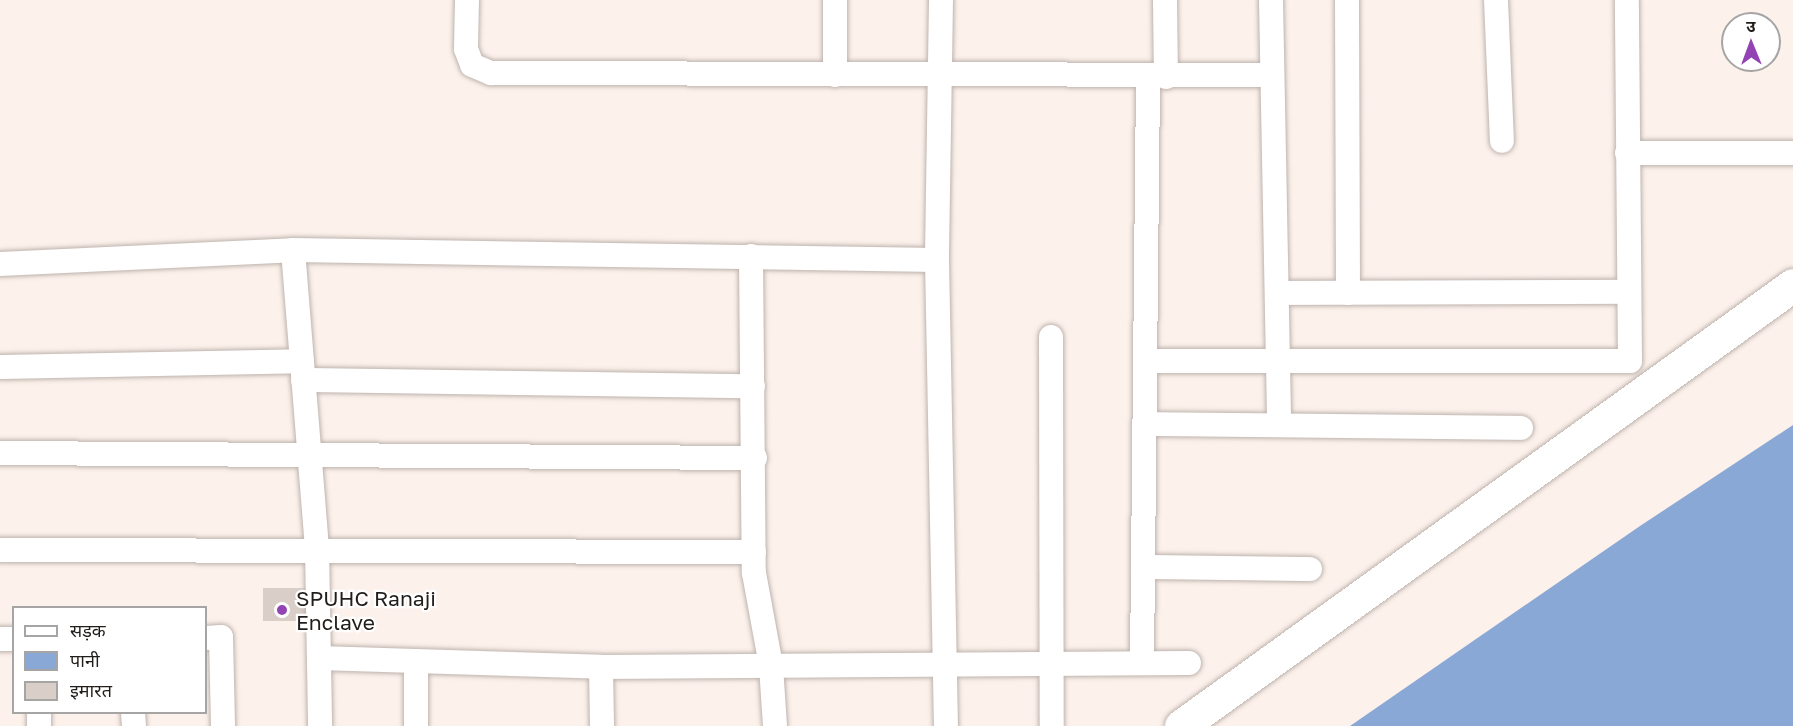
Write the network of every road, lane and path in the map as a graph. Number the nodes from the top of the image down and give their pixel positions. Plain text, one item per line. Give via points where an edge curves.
1 (467, 0) edge
2 (835, 0) edge
3 (941, 0) edge
4 (1165, 0) edge
5 (1271, 0) edge
6 (1347, 0) edge
7 (1496, 0) edge
8 (1627, 0) edge
9 (835, 75) junction
10 (1269, 75) junction
11 (938, 76) junction
12 (1157, 77) junction
13 (1502, 141) dead end
14 (1627, 153) junction
15 (1793, 153) edge
16 (293, 250) junction
17 (751, 256) junction
18 (937, 260) junction
19 (0, 264) edge
20 (1793, 285) edge
21 (1627, 292) junction
22 (1277, 293) junction
23 (1348, 293) junction
24 (1051, 337) dead end
25 (1279, 358) junction
26 (1146, 361) junction
27 (0, 367) edge
28 (303, 371) junction
29 (753, 386) junction
30 (1279, 423) junction
31 (1146, 424) junction
32 (1521, 428) dead end
33 (0, 453) edge
34 (309, 456) junction
35 (754, 458) junction
36 (317, 548) junction
37 (0, 550) edge
38 (754, 552) junction
39 (1143, 567) junction
40 (1310, 569) dead end
41 (207, 638) edge
42 (319, 658) junction
43 (416, 661) junction
44 (1142, 663) junction
45 (1190, 663) dead end
46 (944, 665) junction
47 (771, 666) junction
48 (602, 667) junction
49 (1052, 668) junction
50 (223, 726) edge
51 (320, 726) edge
52 (416, 726) edge
53 (602, 726) edge
54 (775, 726) edge
55 (946, 726) edge
56 (1052, 726) edge
57 (1181, 726) edge

1 - 9 street via 469,57 472,65 491,73
2 - 9 street
3 - 11 street
4 - 12 street
5 - 10 street
6 - 23 street
7 - 13 street
8 - 14 street
9 - 11 street
10 - 12 street
10 - 22 street
11 - 12 street
11 - 18 street
12 - 26 street
14 - 15 street
14 - 21 street
16 - 17 street
16 - 19 street
16 - 28 street
17 - 18 street
17 - 29 street
18 - 46 street
20 - 57 street
21 - 23 street
21 - 25 street via 1630,361
22 - 23 street
22 - 25 street
24 - 49 street
25 - 26 street
25 - 30 street
26 - 31 street
27 - 28 street
28 - 29 street
28 - 34 street
29 - 35 street
30 - 31 street
30 - 32 street
31 - 39 street
33 - 34 street
34 - 35 street
34 - 36 street
35 - 38 street
36 - 37 street
36 - 38 street
36 - 42 street
38 - 47 street
39 - 40 street
39 - 44 street
41 - 50 street via 221,638
42 - 43 street
42 - 51 street
43 - 48 street
43 - 52 street
44 - 45 street
44 - 49 street
46 - 47 street
46 - 49 street
46 - 55 street
47 - 48 street
47 - 54 street
48 - 53 street
49 - 56 street

